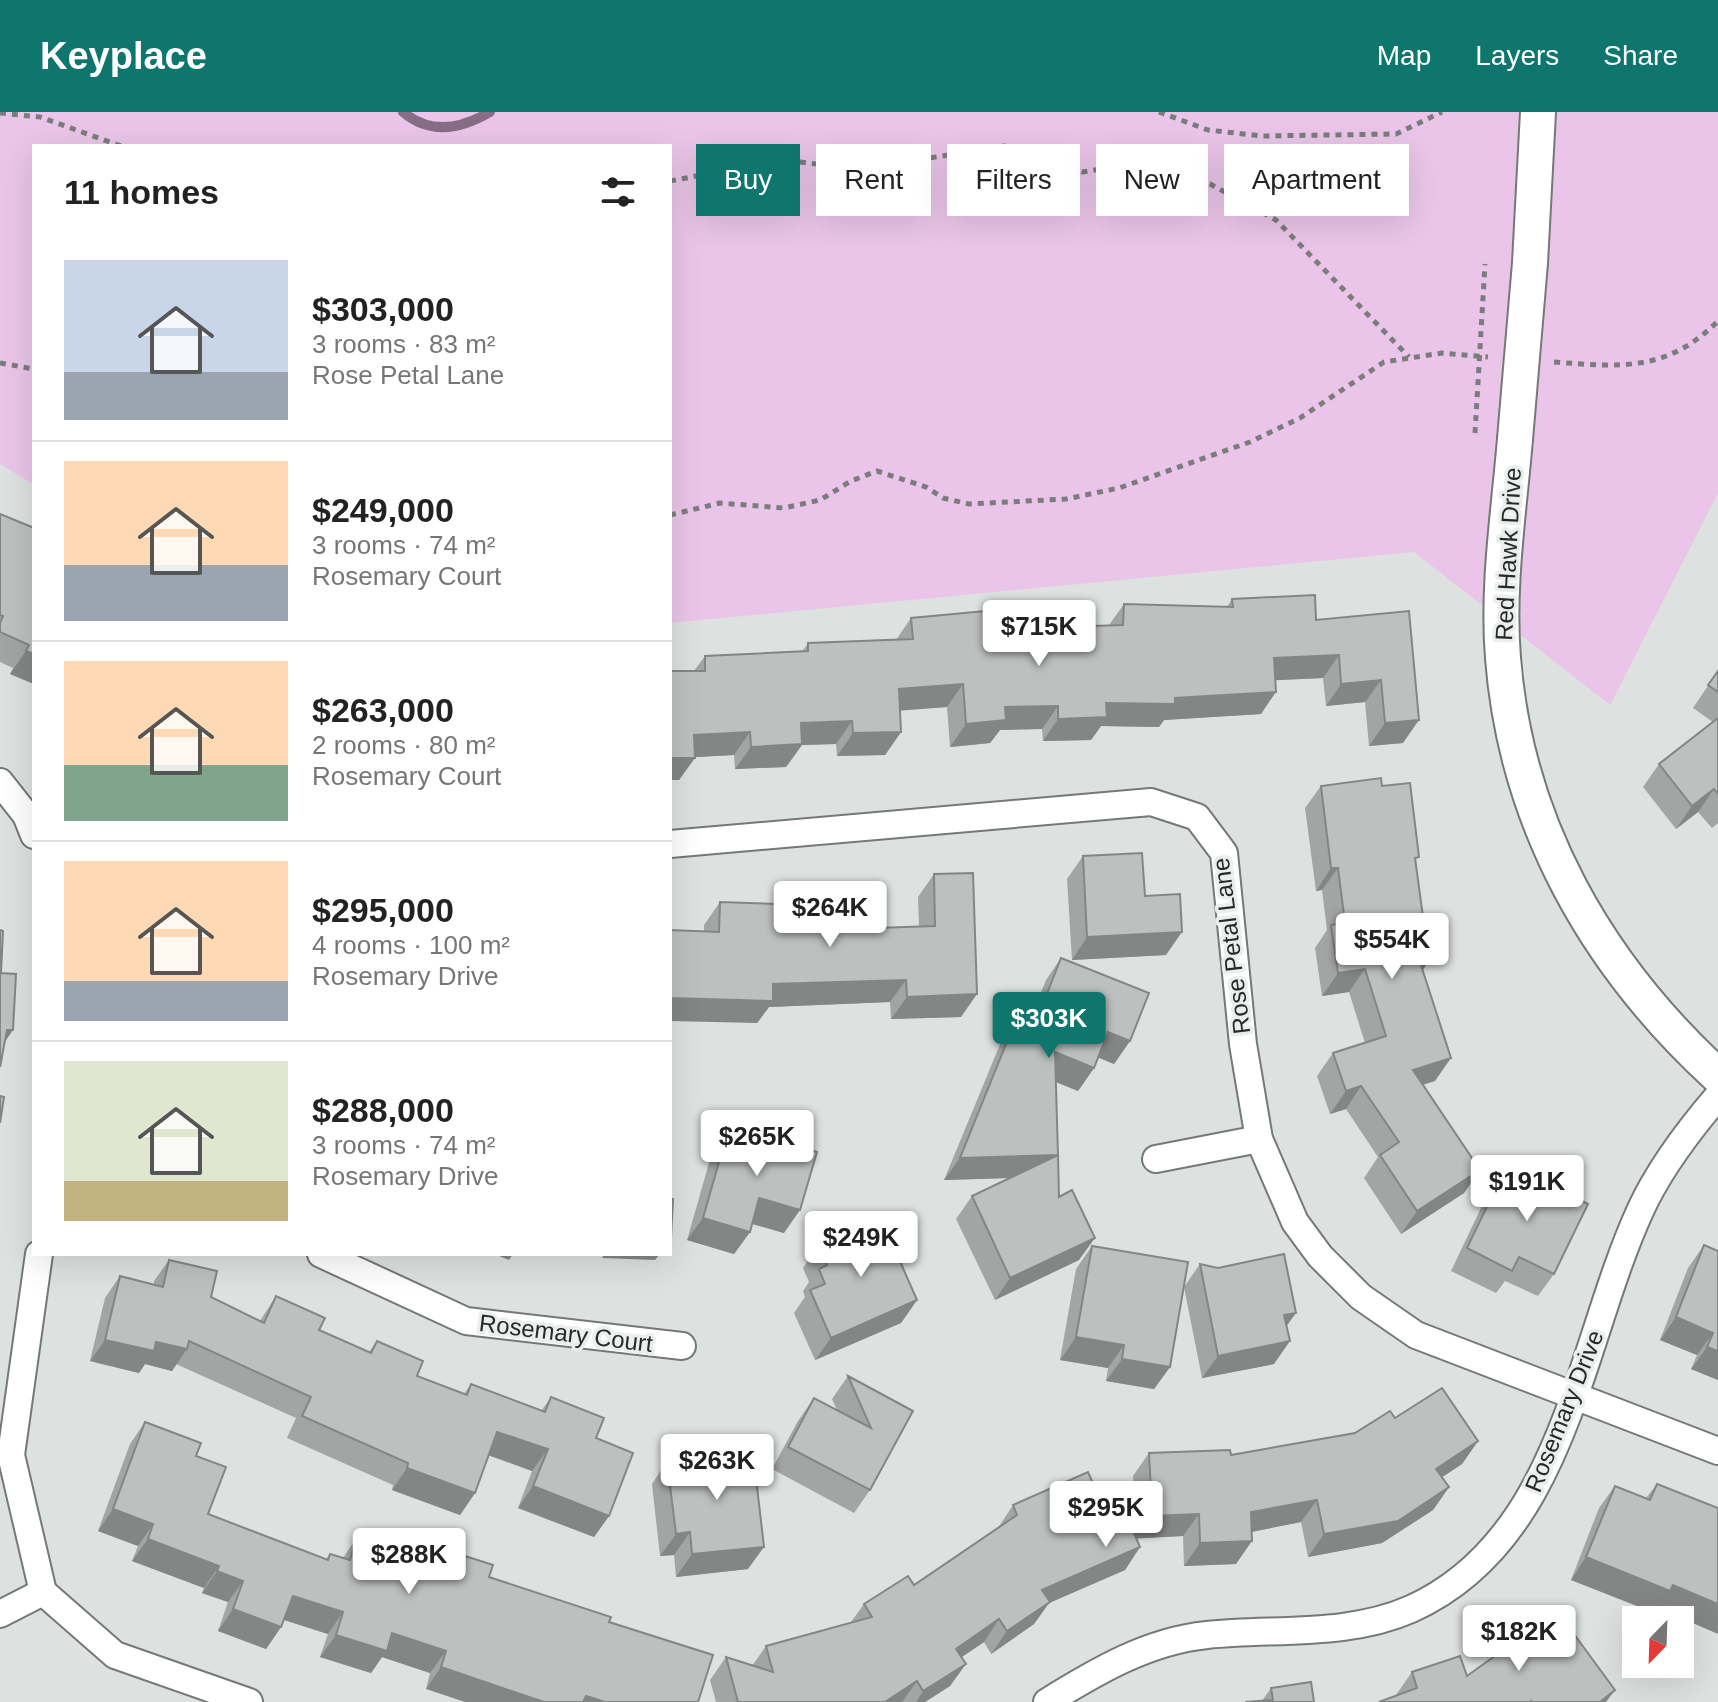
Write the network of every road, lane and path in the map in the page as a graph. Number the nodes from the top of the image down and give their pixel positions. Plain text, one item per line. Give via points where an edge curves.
1 (1159, 112) edge
2 (1442, 112) edge
3 (1538, 112) edge
4 (0, 113) edge
5 (115, 144) edge
6 (672, 181) edge
7 (1485, 264) dead end
8 (1718, 321) edge
9 (1490, 357) dead end
10 (1410, 358) junction
11 (1553, 362) dead end
12 (0, 363) edge
13 (32, 369) edge
14 (1475, 433) dead end
15 (672, 515) edge
16 (0, 782) edge
17 (31, 820) edge
18 (672, 844) edge
19 (1718, 1076) edge
20 (1718, 1096) edge
21 (1259, 1139) junction
22 (1156, 1159) dead end
23 (39, 1256) edge
24 (325, 1256) edge
25 (682, 1346) dead end
26 (1572, 1397) junction
27 (1718, 1451) edge
28 (43, 1592) junction
29 (0, 1614) edge
30 (249, 1702) edge
31 (1047, 1702) edge

1 - 2 path via 1208,130 1262,136 1396,134
3 - 19 street, Red Hawk Drive, bridge via 1501,599 1502,658 1519,754 1535,809 1575,900 1624,978 1670,1032
4 - 5 path via 40,117
6 - 10 path via 782,160 860,169 1005,146 1082,172 1143,163 1210,184 1276,220
7 - 14 path, bridge
8 - 11 path via 1697,342 1661,360 1616,367
9 - 10 path via 1442,353
10 - 15 path via 1384,362 1300,418 1250,442 1092,494 969,504 877,471 820,500 784,508 720,503
12 - 13 path
16 - 17 street
18 - 21 street, Rose Petal Lane via 1151,802 1197,817 1224,853 1243,1044
20 - 26 street, Rosemary Drive via 1666,1163 1640,1211
21 - 22 street
21 - 26 street, Rose Petal Lane via 1295,1222 1361,1297 1416,1335
23 - 28 street via 11,1455
24 - 25 street, Rosemary Court via 466,1321
26 - 27 street, Rose Petal Lane
26 - 31 street, Rosemary Drive via 1519,1516 1495,1549 1455,1583 1410,1609 1359,1624 1205,1635 1153,1646
28 - 29 street
28 - 30 street via 115,1655

